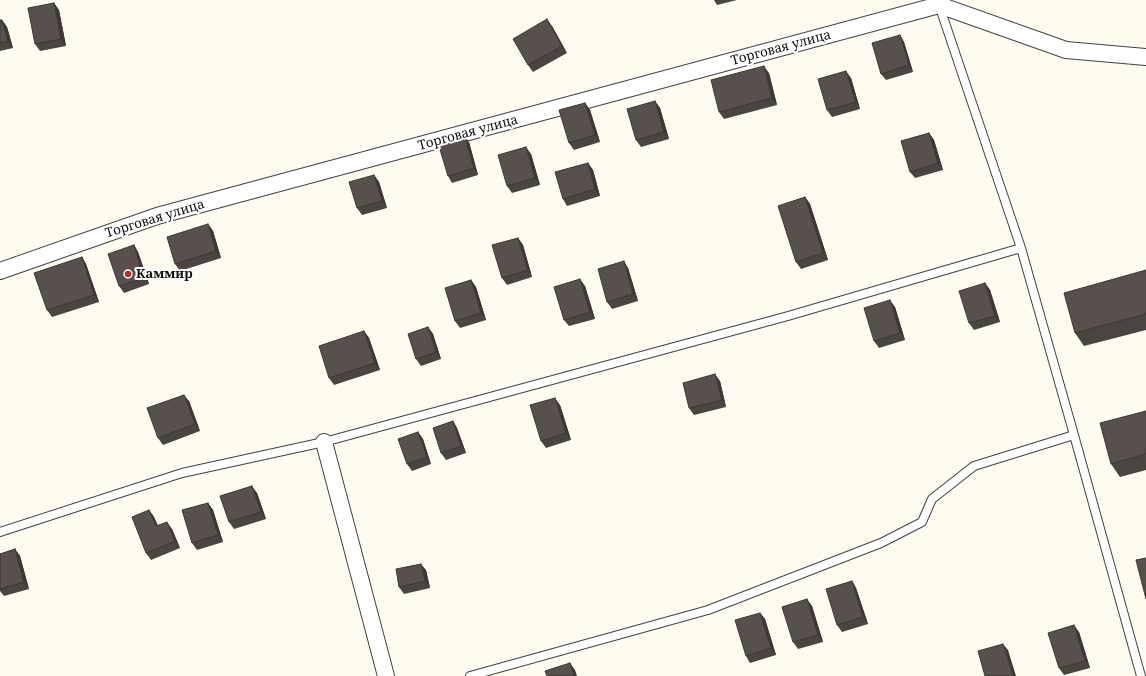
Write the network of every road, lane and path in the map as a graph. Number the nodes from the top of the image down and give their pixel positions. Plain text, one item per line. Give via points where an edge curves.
1 (940, 3) edge
2 (1146, 57) edge
3 (1021, 248) junction
4 (0, 271) edge
5 (1074, 435) junction
6 (324, 442) junction
7 (0, 532) edge
8 (386, 676) edge
9 (470, 676) edge
10 (1141, 676) edge

1 - 2 street via 1066,50
1 - 3 lane
1 - 4 street, Торговая улица via 157,216
3 - 5 lane
3 - 6 lane via 788,316
5 - 9 lane via 974,466 932,499 922,522 881,543 708,610
5 - 10 lane
6 - 7 lane via 182,473
6 - 8 street

